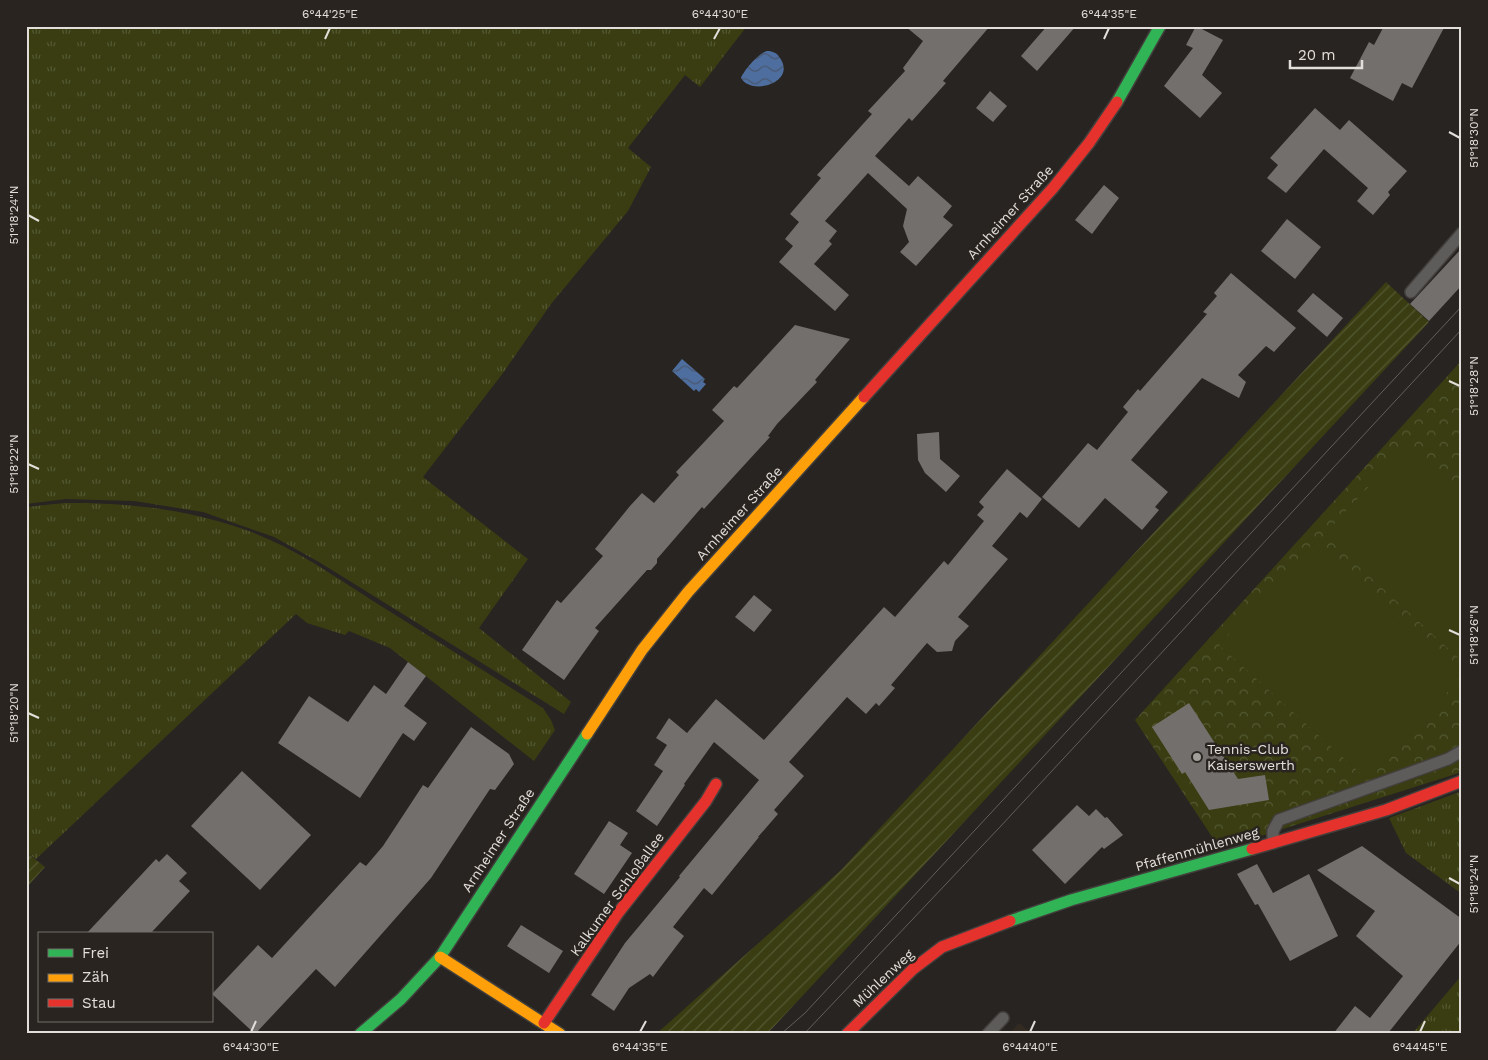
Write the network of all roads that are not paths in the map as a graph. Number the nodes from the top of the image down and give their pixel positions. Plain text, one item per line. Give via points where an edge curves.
1 (1160, 26) edge
2 (1462, 233) edge
3 (1411, 292) dead end
4 (1462, 751) edge
5 (1462, 781) edge
6 (716, 784) dead end
7 (1273, 842) junction
8 (942, 947) joint
9 (440, 957) junction
10 (1003, 1018) dead end
11 (544, 1023) junction
12 (360, 1034) edge
13 (560, 1034) edge
14 (846, 1034) edge
15 (988, 1034) edge

1 - 9 main road, Arnheimer Straße via 1115,105 1053,188 688,592 642,650
2 - 3 lane
4 - 7 lane via 1448,759 1279,820 1273,831
5 - 7 main road, Pfaffenmühlenweg via 1386,810
6 - 11 main road, Kalkumer Schloßallee via 618,913
7 - 8 main road, Pfaffenmühlenweg via 1071,900
8 - 14 main road, Mühlenweg via 913,969
9 - 11 main road
9 - 12 main road, Arnheimer Straße via 401,999
10 - 15 lane
11 - 13 main road

